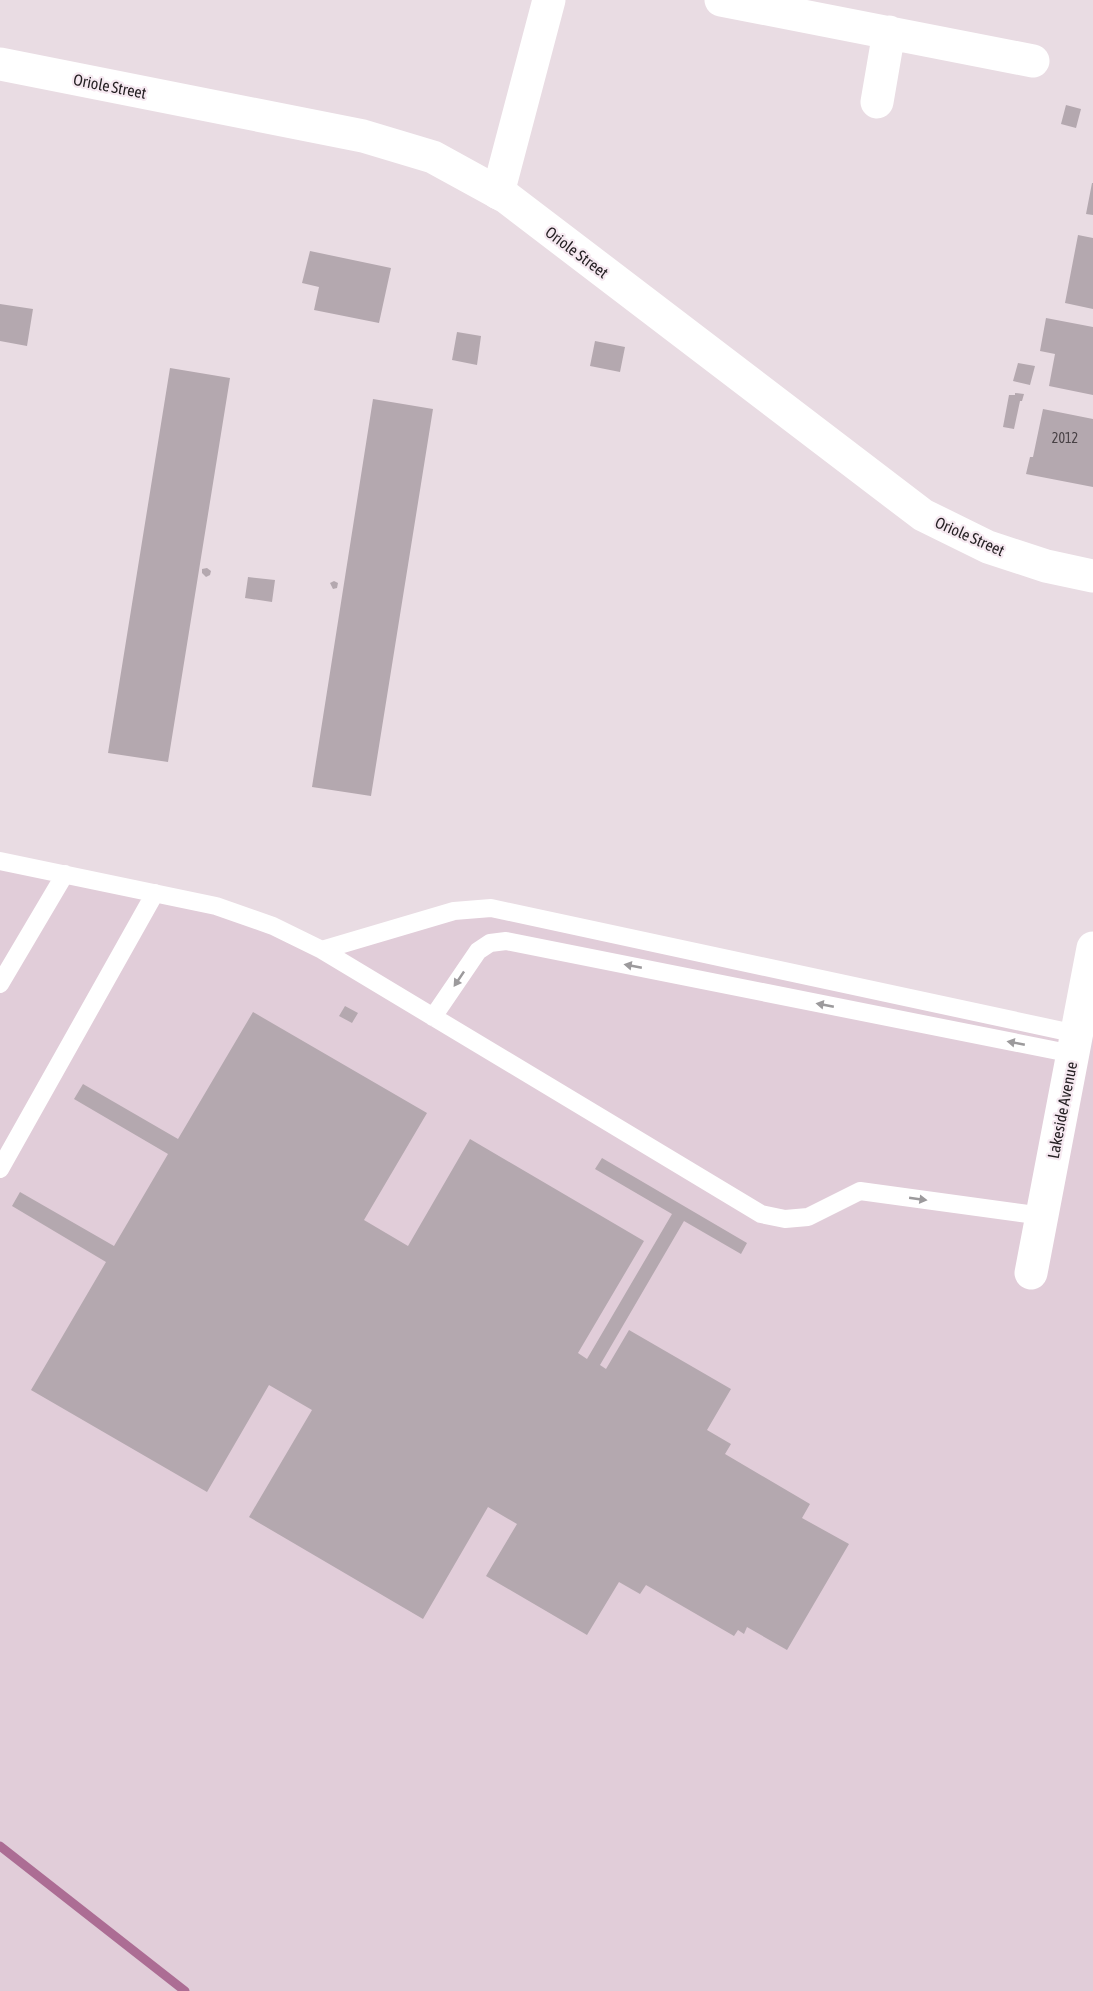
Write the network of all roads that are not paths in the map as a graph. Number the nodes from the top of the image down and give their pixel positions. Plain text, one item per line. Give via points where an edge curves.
1 (549, 0) edge
2 (721, 0) edge
3 (889, 32) junction
4 (1033, 61) dead end
5 (0, 64) edge
6 (876, 102) dead end
7 (498, 193) junction
8 (1093, 576) edge
9 (0, 861) edge
10 (65, 874) junction
11 (155, 893) junction
12 (1093, 948) edge
13 (322, 950) junction
14 (0, 984) edge
15 (433, 1017) junction
16 (1075, 1044) junction
17 (0, 1169) edge
18 (1042, 1216) junction
19 (1031, 1273) dead end

1 - 7 street
2 - 3 street
3 - 4 street
3 - 6 street
5 - 7 street, Oriole Street via 363,136 433,157
7 - 8 street, Oriole Street via 923,515 988,548
9 - 10 lane
10 - 11 lane
10 - 14 lane
11 - 13 lane via 216,906 273,926
11 - 17 lane
12 - 16 street, Lakeside Avenue
13 - 15 lane
13 - 16 lane via 454,911 491,908
16 -> 15 lane via 506,941 490,943 478,951
15 -> 18 lane via 761,1214 785,1219 808,1217 860,1191
16 - 18 street, Lakeside Avenue
18 - 19 street, Lakeside Avenue

